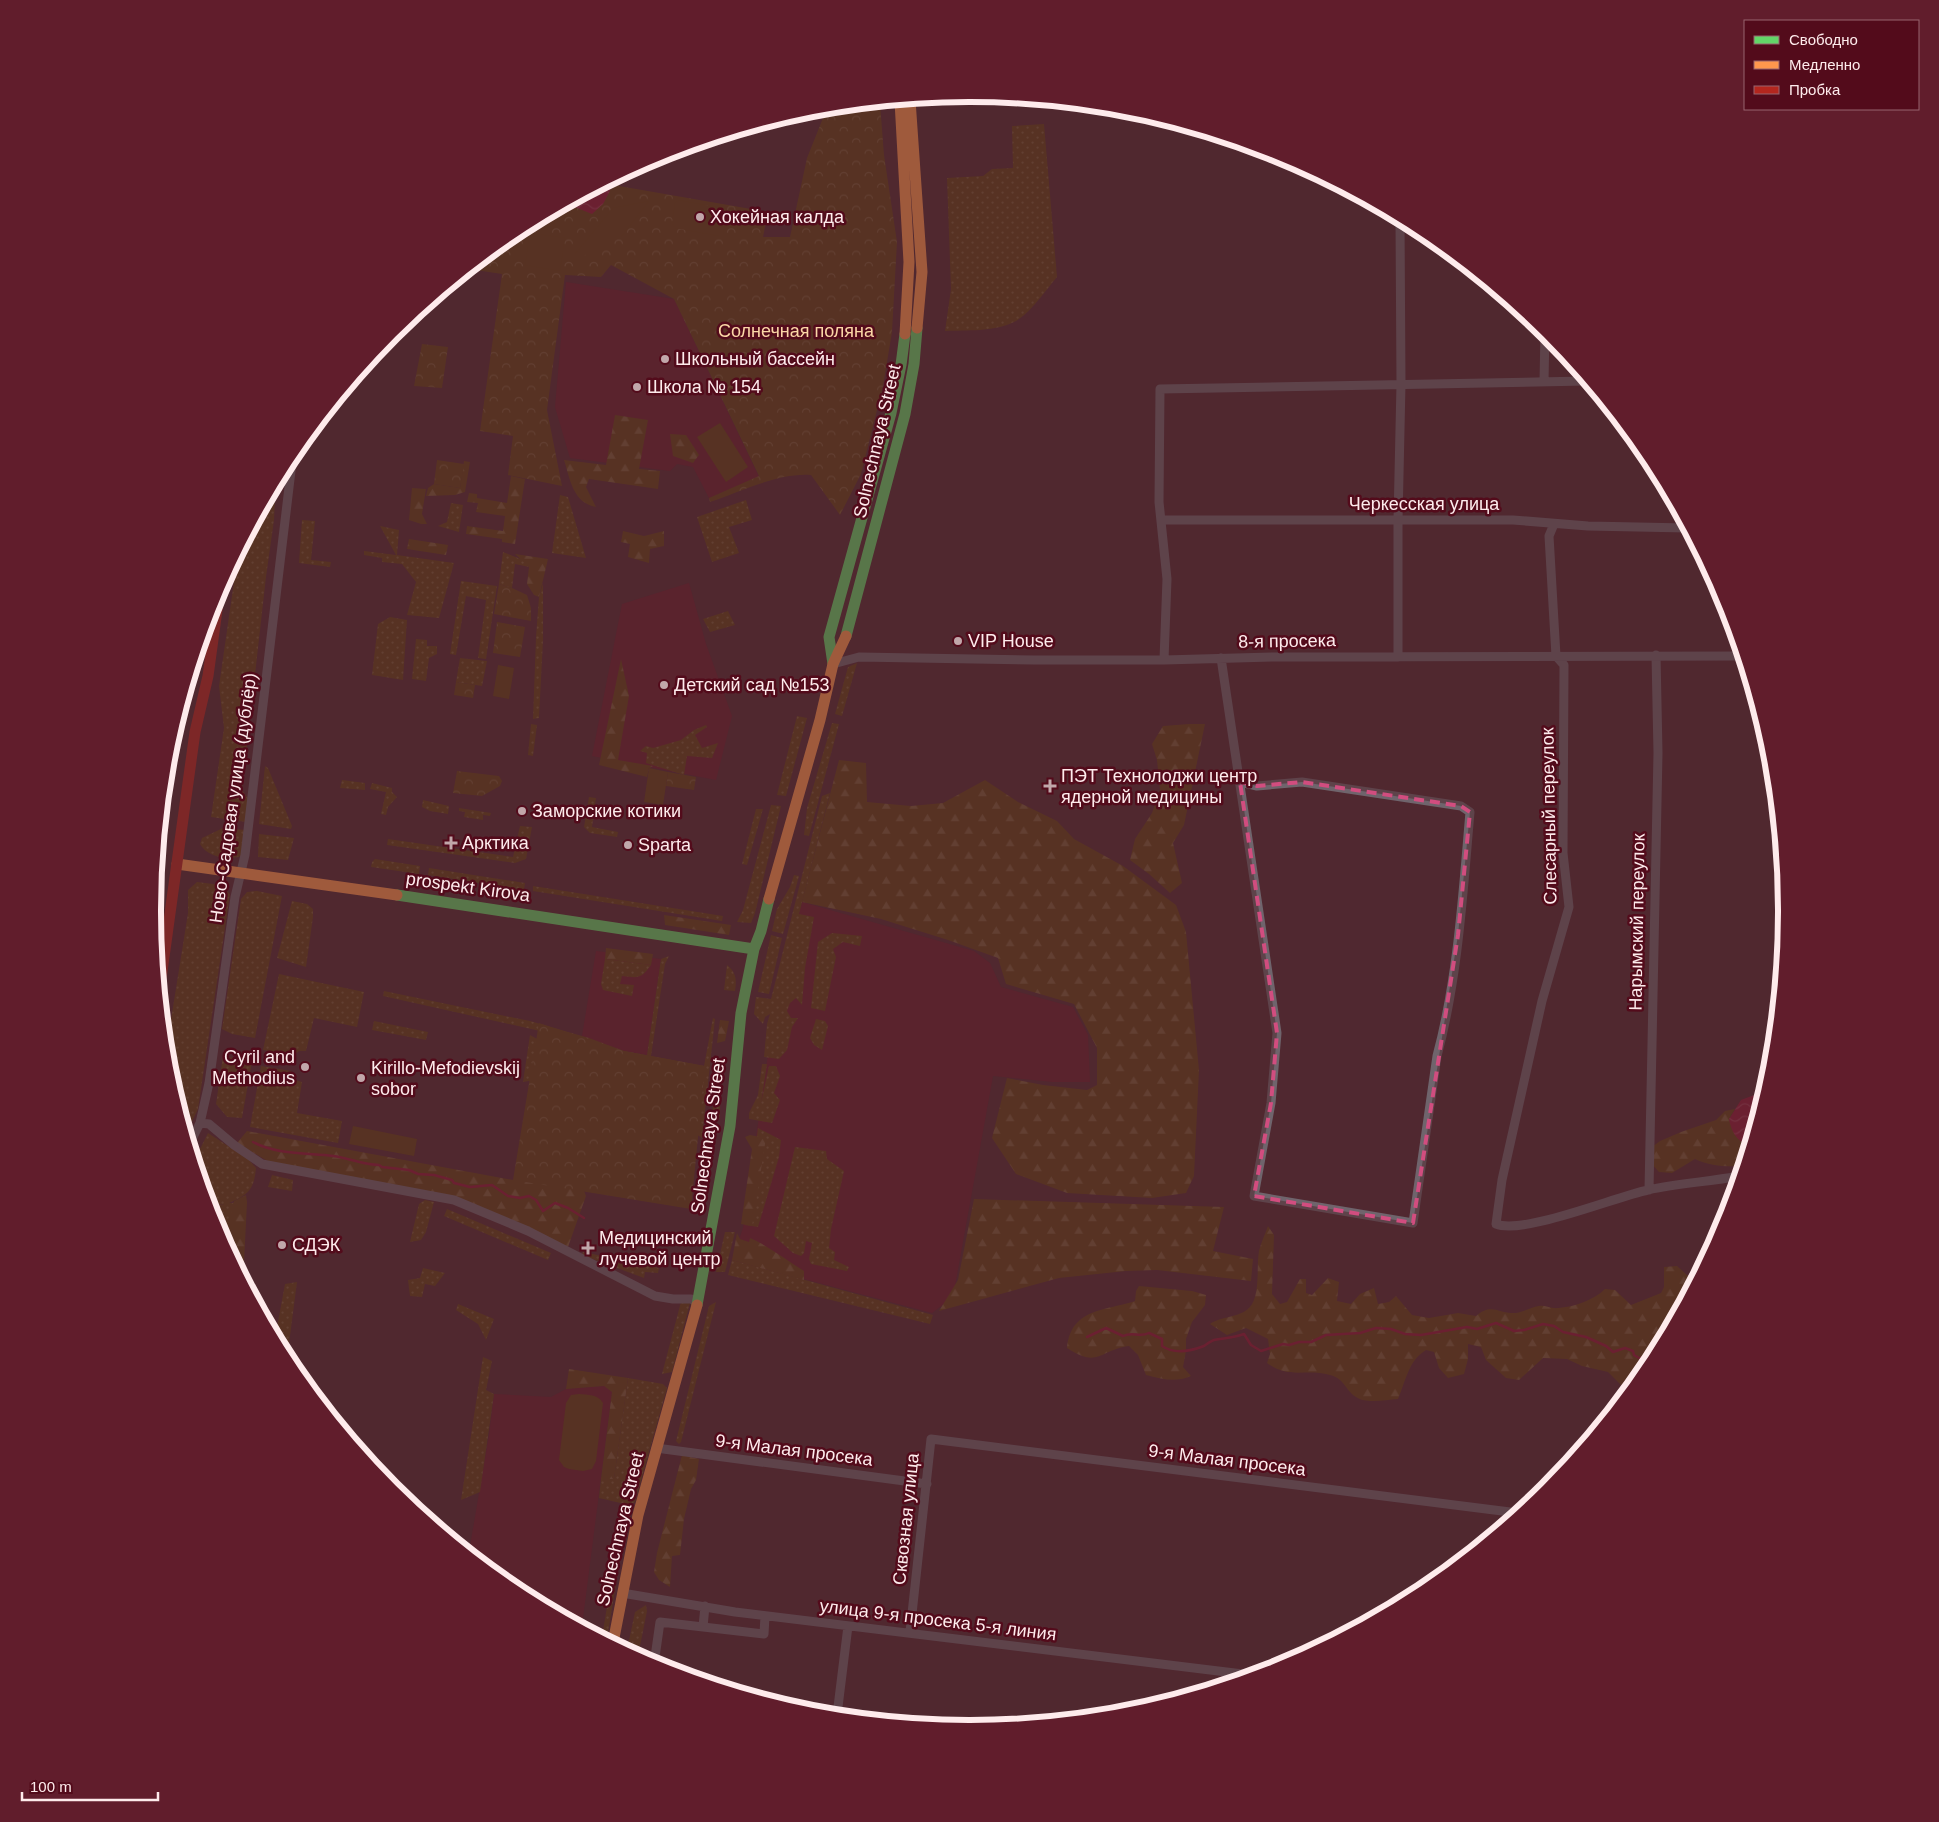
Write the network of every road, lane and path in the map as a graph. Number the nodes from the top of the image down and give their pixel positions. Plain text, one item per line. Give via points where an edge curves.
1 (910, 105) edge
2 (900, 106) edge
3 (1400, 227) edge
4 (1545, 343) edge
5 (1579, 380) edge
6 (1544, 382) junction
7 (1402, 384) junction
8 (291, 472) edge
9 (1162, 520) junction
10 (1398, 520) junction
11 (1554, 524) junction
12 (1681, 528) edge
13 (215, 622) edge
14 (1656, 655) junction
15 (1556, 656) junction
16 (1736, 656) edge
17 (1398, 657) junction
18 (1221, 658) junction
19 (1164, 660) junction
20 (833, 664) junction
21 (1240, 782) junction
22 (177, 864) junction
23 (240, 873) junction
24 (754, 949) junction
25 (163, 964) edge
26 (200, 1123) junction
27 (194, 1136) edge
28 (1733, 1177) edge
29 (1648, 1190) junction
30 (698, 1302) junction
31 (931, 1439) joint
32 (656, 1448) junction
33 (927, 1484) junction
34 (1510, 1512) edge
35 (622, 1593) junction
36 (705, 1606) junction
37 (765, 1616) junction
38 (848, 1626) junction
39 (704, 1627) junction
40 (910, 1632) junction
41 (614, 1637) edge
42 (655, 1656) edge
43 (1238, 1673) edge
44 (838, 1708) edge

1 - 20 main road, Solnechnaya Street via 922,272 914,364 905,414 845,641
2 - 20 main road, Solnechnaya Street via 909,262 901,365 891,413 829,637
3 - 7 street
4 - 6 street
5 - 6 street
6 - 7 street
7 - 9 street via 1160,389 1159,502
7 - 10 street
8 - 23 street, Ново-Садовая улица (дублёр) via 250,820
9 - 10 street, Черкесская улица
9 - 19 street via 1167,579
10 - 11 street, Черкесская улица via 1513,520
10 - 17 street
11 - 12 street, Черкесская улица
11 - 15 street, Слесарный переулок via 1549,536
13 - 22 main road via 194,739
14 - 15 street, 8-я просека
14 - 16 street, 8-я просека
14 - 29 street, Нарымский переулок via 1658,753
15 - 17 street, 8-я просека
15 - 29 street, Слесарный переулок via 1564,665 1563,853 1570,907 1542,1001 1502,1180 1496,1224 1503,1227 1532,1224
17 - 18 street, 8-я просека
18 - 19 street, 8-я просека
18 - 21 street
19 - 20 street, 8-я просека via 859,657
20 - 24 main road, Solnechnaya Street
21 - 21 street via 1277,1033 1271,1103 1254,1196 1413,1223 1458,935 1470,812 1461,806 1302,782 1257,786
22 - 23 main road, prospekt Kirova
22 - 25 main road
23 - 24 main road, prospekt Kirova
23 - 26 street, Ново-Садовая улица (дублёр) via 209,1083
24 - 30 main road, Solnechnaya Street via 741,1013 730,1126
26 - 27 street, Ново-Садовая улица (дублёр)
26 - 30 street via 209,1124 262,1164 454,1200 528,1231 655,1296
28 - 29 street
30 - 32 main road, Solnechnaya Street
31 - 33 street, Сквозная улица
31 - 34 street, 9-я Малая просека
32 - 33 street, 9-я Малая просека
32 - 35 main road, Solnechnaya Street via 636,1520
33 - 40 street, Сквозная улица
35 - 36 street, улица 9-я просека 5-я линия
35 - 41 main road, Solnechnaya Street
36 - 37 street, улица 9-я просека 5-я линия
36 - 39 street
37 - 38 street, улица 9-я просека 5-я линия
37 - 39 street via 764,1634
38 - 40 street, улица 9-я просека 5-я линия
38 - 44 street
39 - 42 street via 660,1622
40 - 43 street, улица 9-я просека 5-я линия

